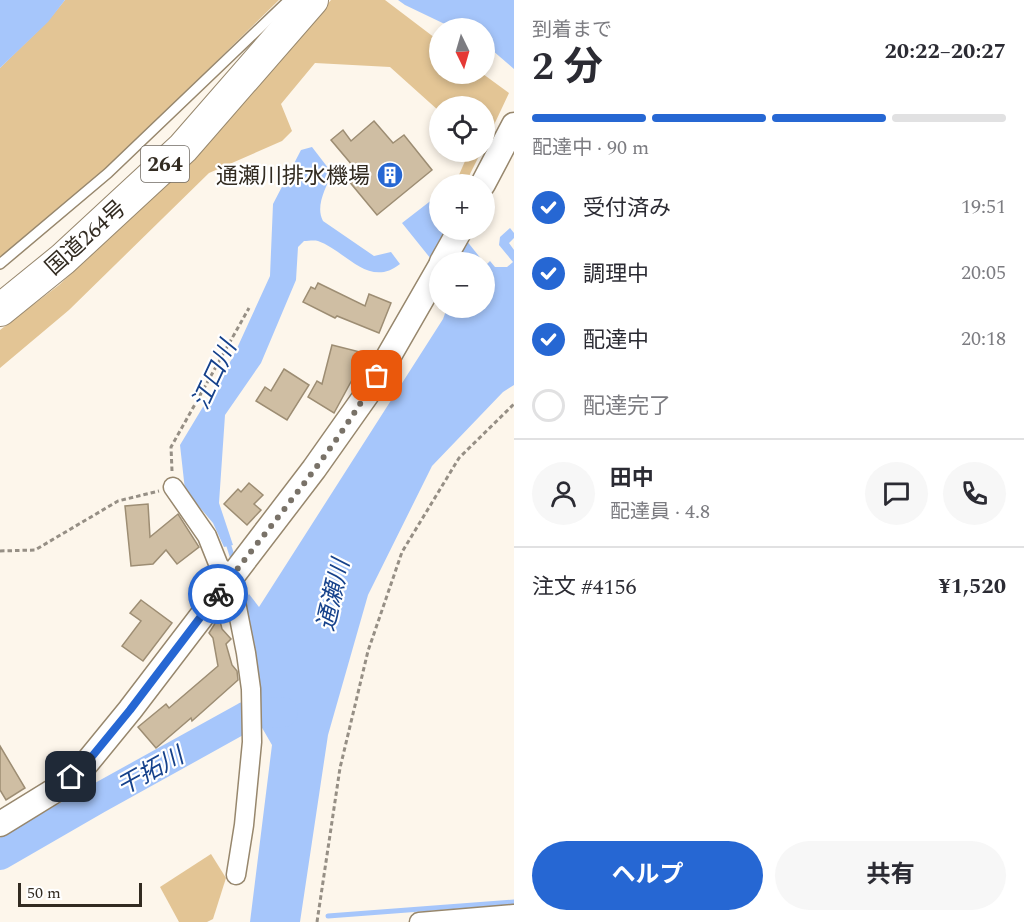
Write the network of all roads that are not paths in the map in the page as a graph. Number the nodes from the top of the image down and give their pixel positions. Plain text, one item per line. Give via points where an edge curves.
1 (289, 0) edge
2 (312, 0) edge
3 (512, 135) edge
4 (489, 174) edge
5 (0, 264) edge
6 (429, 285) edge
7 (0, 310) edge
8 (173, 487) road end
9 (236, 570) junction
10 (0, 824) edge
11 (236, 875) dead end
12 (514, 914) edge
13 (419, 922) edge

1 - 5 lane via 108,172
2 - 7 highway, 国道264号 / 264 via 183,148 63,260
3 - 4 street
6 - 9 street via 367,394
8 - 9 street via 207,536 219,566
9 - 10 street via 85,765 57,789
9 - 11 street via 251,689 252,742
12 - 13 street

